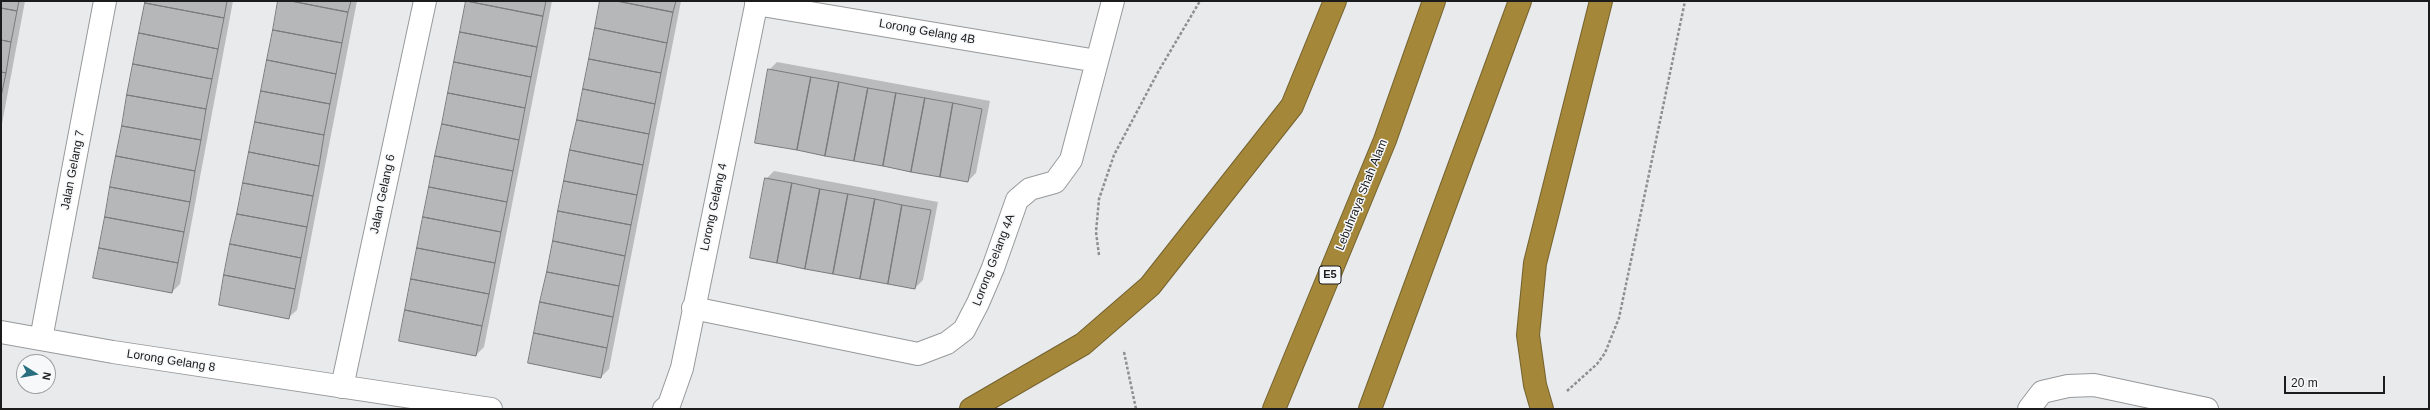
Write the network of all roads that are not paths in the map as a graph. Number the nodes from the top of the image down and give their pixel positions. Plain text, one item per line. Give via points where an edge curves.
1 (105, 1) edge
2 (425, 1) edge
3 (1113, 1) edge
4 (1335, 1) edge
5 (1434, 1) edge
6 (1520, 1) edge
7 (1602, 1) edge
8 (757, 2) edge
9 (1097, 61) junction
10 (693, 308) junction
11 (1, 332) edge
12 (40, 339) junction
13 (342, 387) junction
14 (491, 409) edge
15 (664, 409) edge
16 (972, 409) edge
17 (1274, 409) edge
18 (1370, 409) edge
19 (1542, 409) edge
20 (2029, 409) edge
21 (2207, 409) edge

1 - 12 street, Jalan Gelang 7
2 - 13 street, Jalan Gelang 6
3 - 9 street, Lorong Gelang 4A
4 - 16 highway via 1292,106 1150,286 1083,344
5 - 17 highway, Lebuhraya Shah Alam / E5 via 1385,140
6 - 18 highway
7 - 19 highway via 1535,264 1528,335 1535,385
8 - 9 street, Lorong Gelang 4B
8 - 10 street, Lorong Gelang 4
9 - 10 street, Lorong Gelang 4A via 1071,160 1055,182 1030,189 1017,200 978,303 964,330 947,343 918,354
10 - 15 street, Lorong Gelang 4 via 682,368 669,405
11 - 12 street, Lorong Gelang 8
12 - 13 street, Lorong Gelang 8
13 - 14 street
20 - 21 street via 2042,392 2068,386 2094,385

